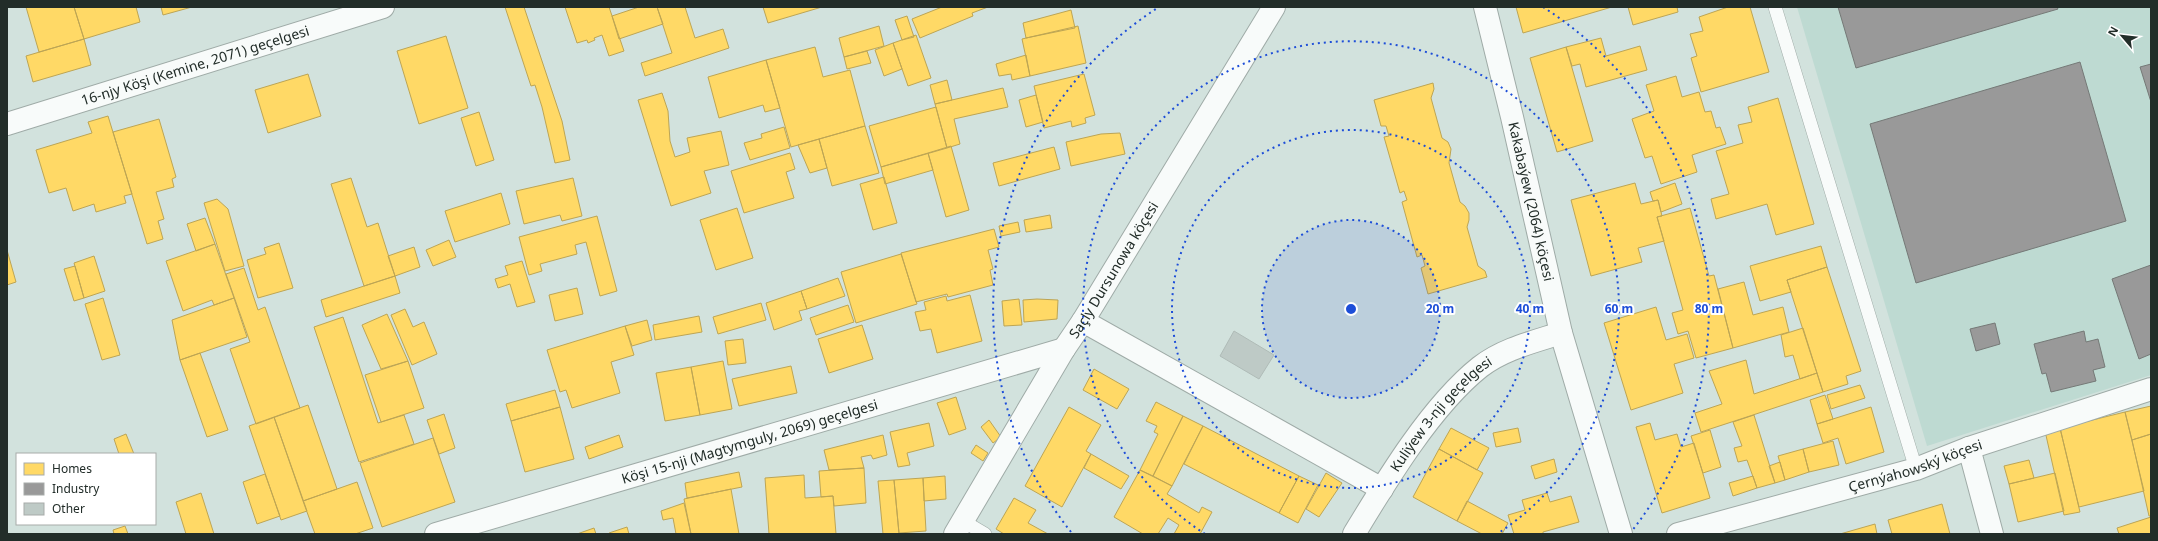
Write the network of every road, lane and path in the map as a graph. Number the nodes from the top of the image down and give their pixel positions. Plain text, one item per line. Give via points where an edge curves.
1 (383, 7) edge
2 (1274, 7) edge
3 (1485, 7) edge
4 (1775, 7) edge
5 (7, 124) edge
6 (1083, 321) junction
7 (1560, 333) junction
8 (1064, 349) junction
9 (2151, 390) edge
10 (1969, 448) junction
11 (1916, 469) junction
12 (1382, 489) junction
13 (959, 527) edge
14 (436, 534) edge
15 (985, 534) edge
16 (1354, 534) edge
17 (1620, 534) edge
18 (1678, 534) edge
19 (1992, 534) edge

1 - 5 street, 16-njy Köşi (Kemine, 2071) geçelgesi
2 - 6 street, Saçly Dursunowa köçesi
3 - 7 street, Kakabaýew (2064) köçesi
4 - 11 lane
6 - 8 street, Saçly Dursunowa köçesi
6 - 12 street
7 - 12 street, Kuliýew 3-nji geçelgesi via 1515,347 1480,367 1428,422
7 - 17 street, Kakabaýew (2064) köçesi
8 - 13 street, Saçly Dursunowa köçesi
8 - 14 street, Köşi 15-nji (Magtymguly, 2069) geçelgesi
9 - 10 street, Çernýahowský köçesi
10 - 11 street, Çernýahowský köçesi
10 - 19 street
11 - 18 street, Çernýahowský köçesi
12 - 16 street, Kuliýew 3-nji geçelgesi
13 - 15 lane

